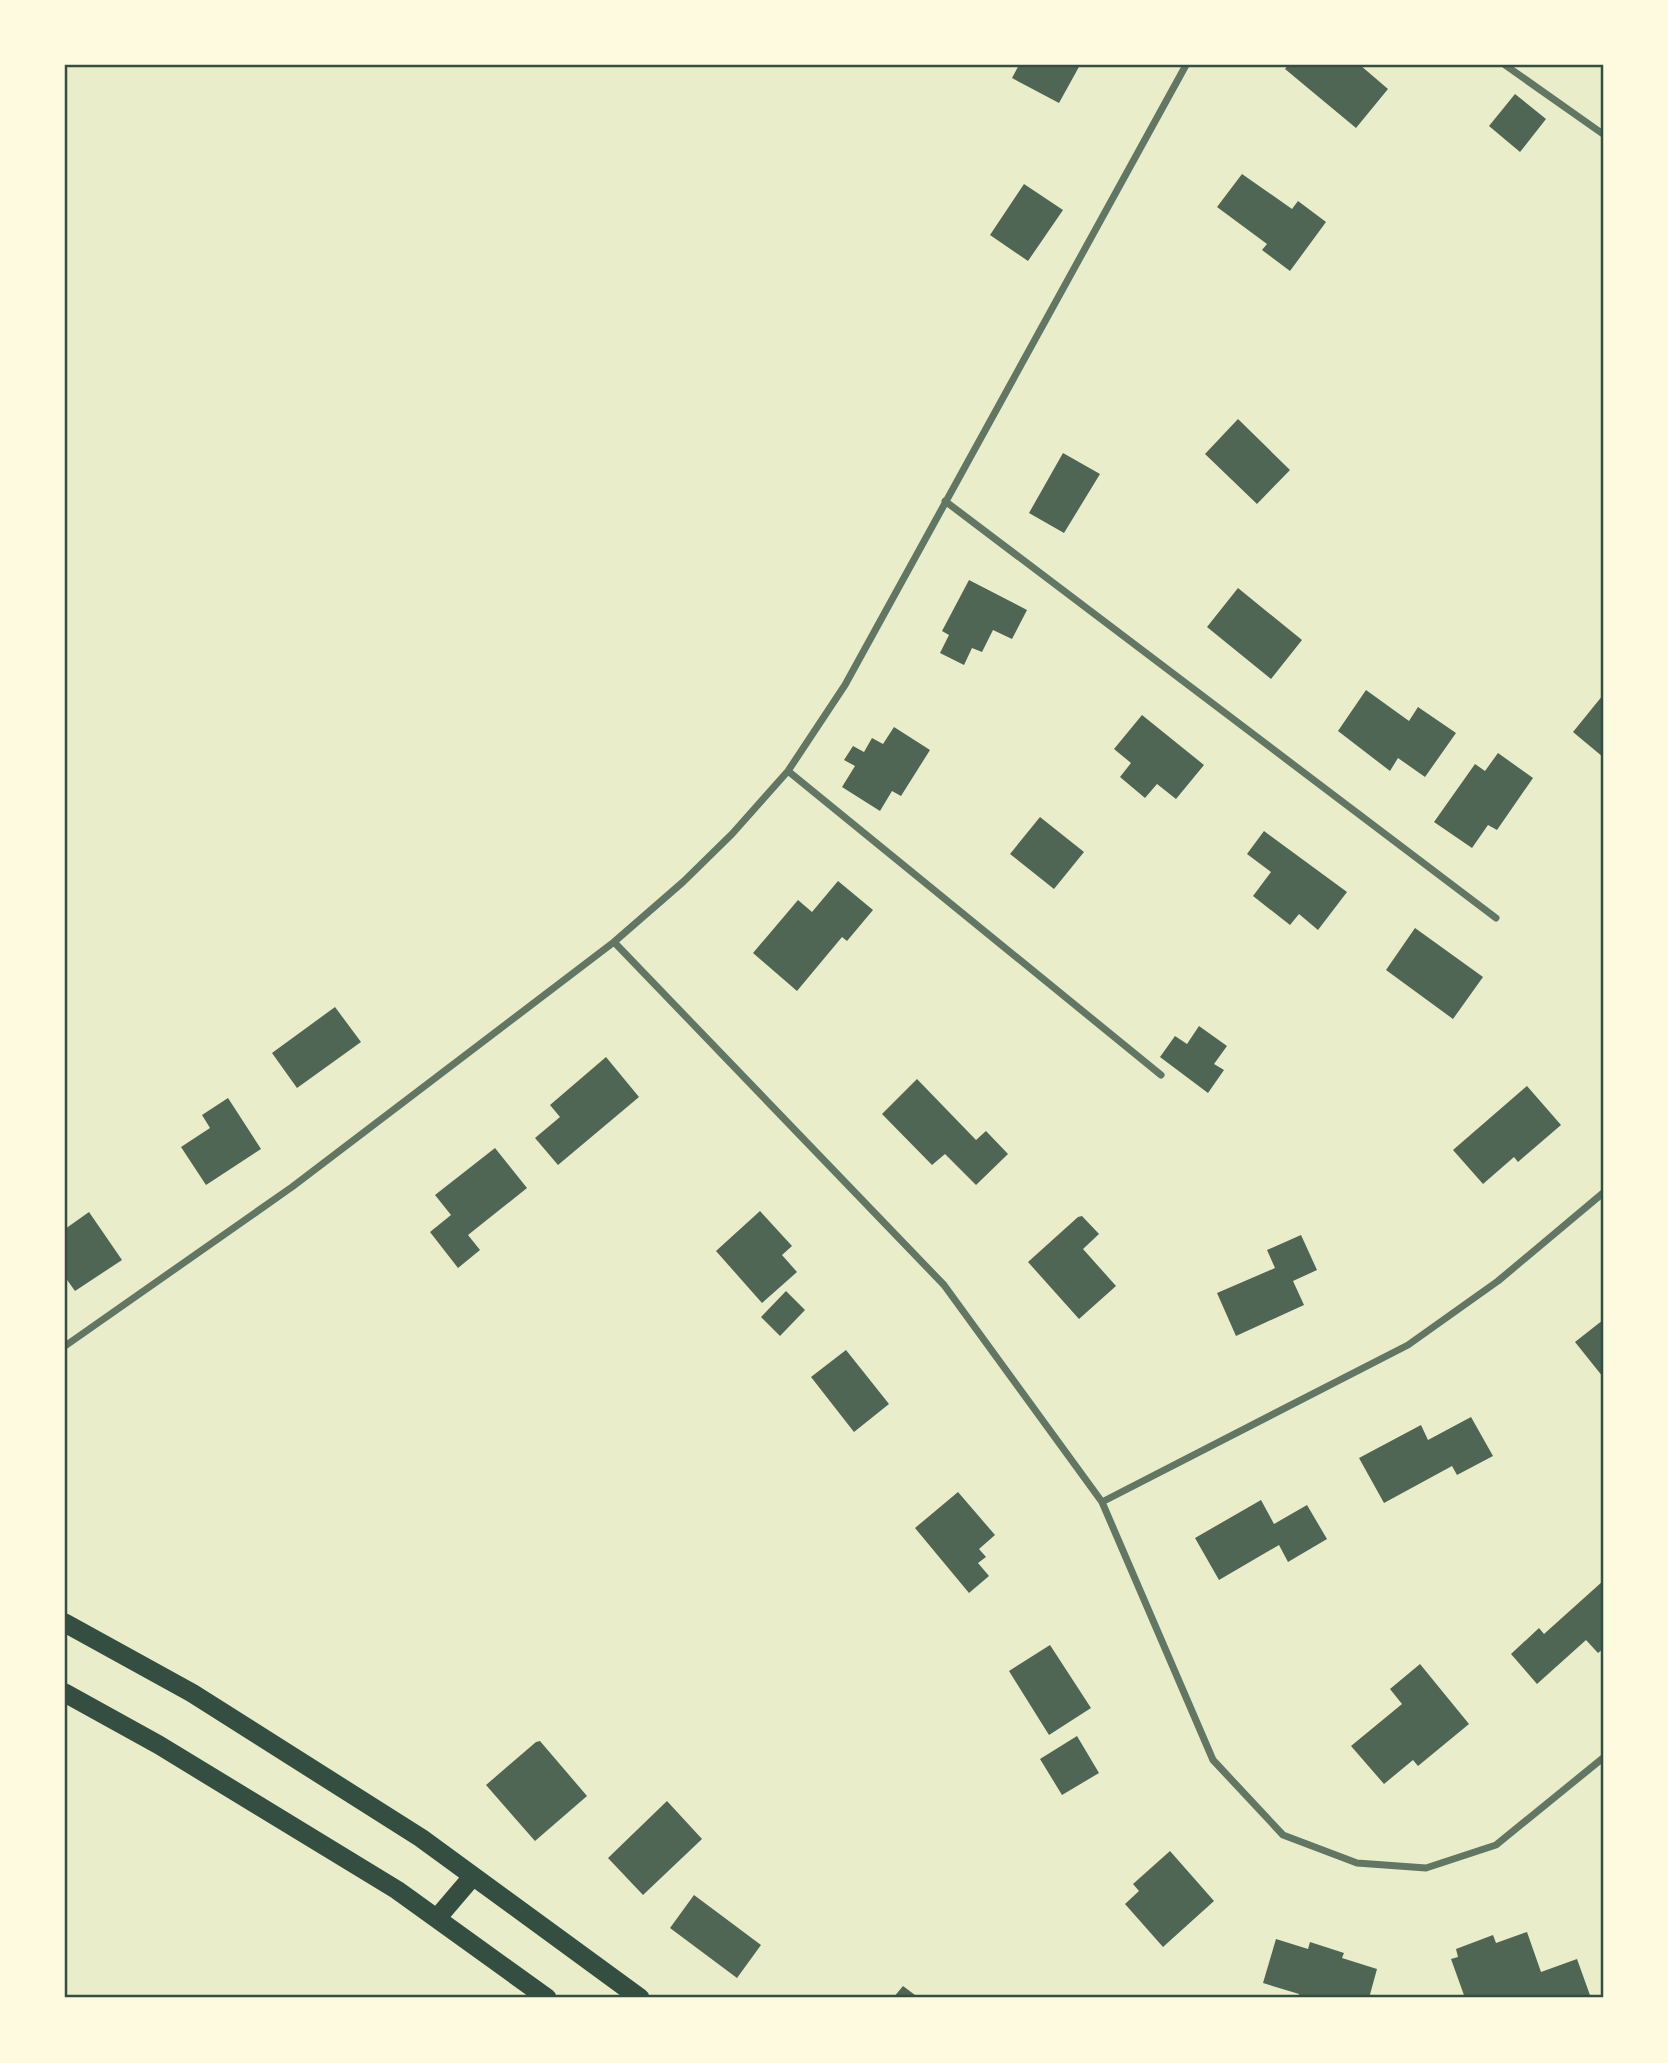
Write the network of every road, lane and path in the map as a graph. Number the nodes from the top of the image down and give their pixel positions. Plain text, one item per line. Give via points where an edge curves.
1 (1186, 65) edge
2 (1505, 65) edge
3 (1603, 134) edge
4 (945, 501) junction
5 (788, 771) junction
6 (1496, 918) dead end
7 (614, 942) junction
8 (1161, 1075) dead end
9 (1603, 1194) edge
10 (65, 1346) edge
11 (1102, 1502) junction
12 (65, 1623) edge
13 (65, 1693) edge
14 (1603, 1758) edge
15 (473, 1876) junction
16 (438, 1917) junction
17 (547, 1998) edge
18 (640, 1998) edge

1 - 4 street
2 - 3 street
4 - 5 street via 845,685
4 - 6 street
5 - 7 street via 732,834
5 - 8 street
7 - 10 street via 292,1187
7 - 11 street via 944,1285
9 - 11 street via 1498,1281 1408,1345
11 - 14 street via 1213,1760 1283,1835 1357,1863 1426,1868 1496,1845
12 - 15 highway via 192,1693
13 - 16 highway via 159,1745
15 - 16 highway
15 - 18 highway
16 - 17 highway

